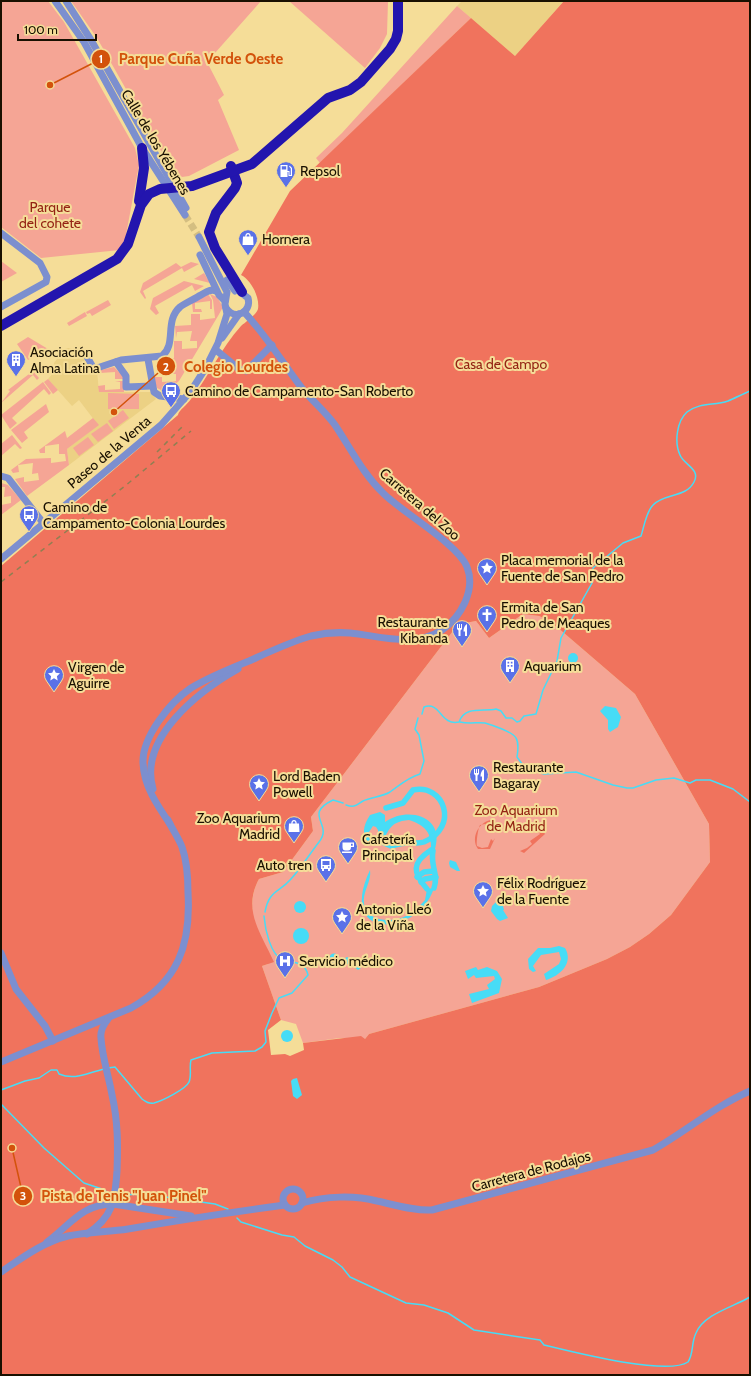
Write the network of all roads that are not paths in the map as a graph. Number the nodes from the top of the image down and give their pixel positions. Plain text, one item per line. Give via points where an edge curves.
1 (55, 1) edge
2 (66, 1) edge
3 (392, 1) edge
4 (398, 1) edge
5 (142, 148) junction
6 (232, 169) junction
7 (170, 186) junction
8 (139, 201) junction
9 (187, 214) tunnel mouth
10 (1, 233) edge
11 (200, 255) dead end
12 (216, 291) junction
13 (239, 291) junction
14 (226, 302) junction
15 (1, 307) edge
16 (242, 313) junction
17 (1, 321) edge
18 (1, 326) edge
19 (272, 345) junction
20 (217, 346) junction
21 (86, 355) dead end
22 (148, 359) junction
23 (116, 362) junction
24 (152, 386) junction
25 (184, 399) junction
26 (1, 476) edge
27 (44, 524) junction
28 (1, 559) edge
29 (273, 650) junction
30 (190, 689) junction
31 (196, 698) junction
32 (147, 740) junction
33 (157, 744) junction
34 (170, 824) junction
35 (1, 953) edge
36 (110, 1018) junction
37 (96, 1024) junction
38 (84, 1028) junction
39 (101, 1036) junction
40 (53, 1041) junction
41 (1, 1062) edge
42 (750, 1091) edge
43 (302, 1203) junction
44 (113, 1204) junction
45 (285, 1205) junction
46 (201, 1217) junction
47 (86, 1235) junction
48 (40, 1247) junction
49 (1, 1271) edge

1 - 5 street, Calle de los Yébenes via 84,42
2 - 7 street, Calle de los Yébenes via 91,40
3 - 6 highway via 390,39 358,78 349,85 320,96 252,157
4 - 6 highway via 396,39 361,82 350,90 328,98 258,159 245,167
5 - 7 street, Calle de los Yébenes
5 - 8 highway via 144,173
6 - 7 highway via 189,183
6 - 13 highway via 237,183 216,213 209,232
7 - 8 highway via 152,187
7 - 9 street, Calle de los Yébenes
7 - 18 highway via 154,191 145,199 128,244 116,259
8 - 17 highway via 123,241 115,252
10 - 15 street via 40,262 47,277 46,282
11 - 12 street
12 - 14 street
12 - 22 street via 212,290 180,307 172,319 170,347 162,356
13 - 14 street
13 - 14 street via 200,236 226,287
13 - 16 street via 249,300
14 - 16 street via 231,313
14 - 20 street, Paseo de la Venta via 226,319
16 - 19 street, Carretera del Zoo
16 - 20 street, Paseo de la Venta
19 - 20 street via 246,371 239,370
19 - 29 street, Carretera del Zoo via 304,391 334,424 374,484 449,546 466,564 469,574 469,586 456,617 426,637 405,639 348,633 323,634
20 - 25 street, Paseo de la Venta
21 - 23 street via 94,369
22 - 23 street
22 - 24 street
23 - 24 street via 126,376 126,387
24 - 25 street via 154,392 160,396
25 - 27 street, Paseo de la Venta via 161,425
26 - 27 street via 8,478
27 - 28 street, Paseo de la Venta
29 - 30 street
29 - 31 street
30 - 31 street via 196,690
30 - 32 street via 164,715
31 - 33 street via 167,729
32 - 33 street via 151,747
32 - 34 street via 143,764 148,789
33 - 34 street via 150,774 156,796
34 - 36 street via 182,847 188,874 189,906 183,952 171,975 148,999
35 - 40 street via 16,989 45,1026
36 - 37 street
36 - 39 street
37 - 38 street
37 - 39 street
38 - 39 street via 92,1028
38 - 40 street
39 - 44 street via 118,1136
40 - 41 street
42 - 43 street, Carretera de Rodajos via 736,1097 652,1150 432,1210 410,1210 358,1197
43 - 45 street via 296,1208
43 - 45 street via 301,1193 292,1189 285,1194
44 - 46 street
44 - 47 street via 106,1218
44 - 48 street via 90,1207
45 - 46 street
46 - 47 street
47 - 48 street via 68,1236
48 - 49 street

